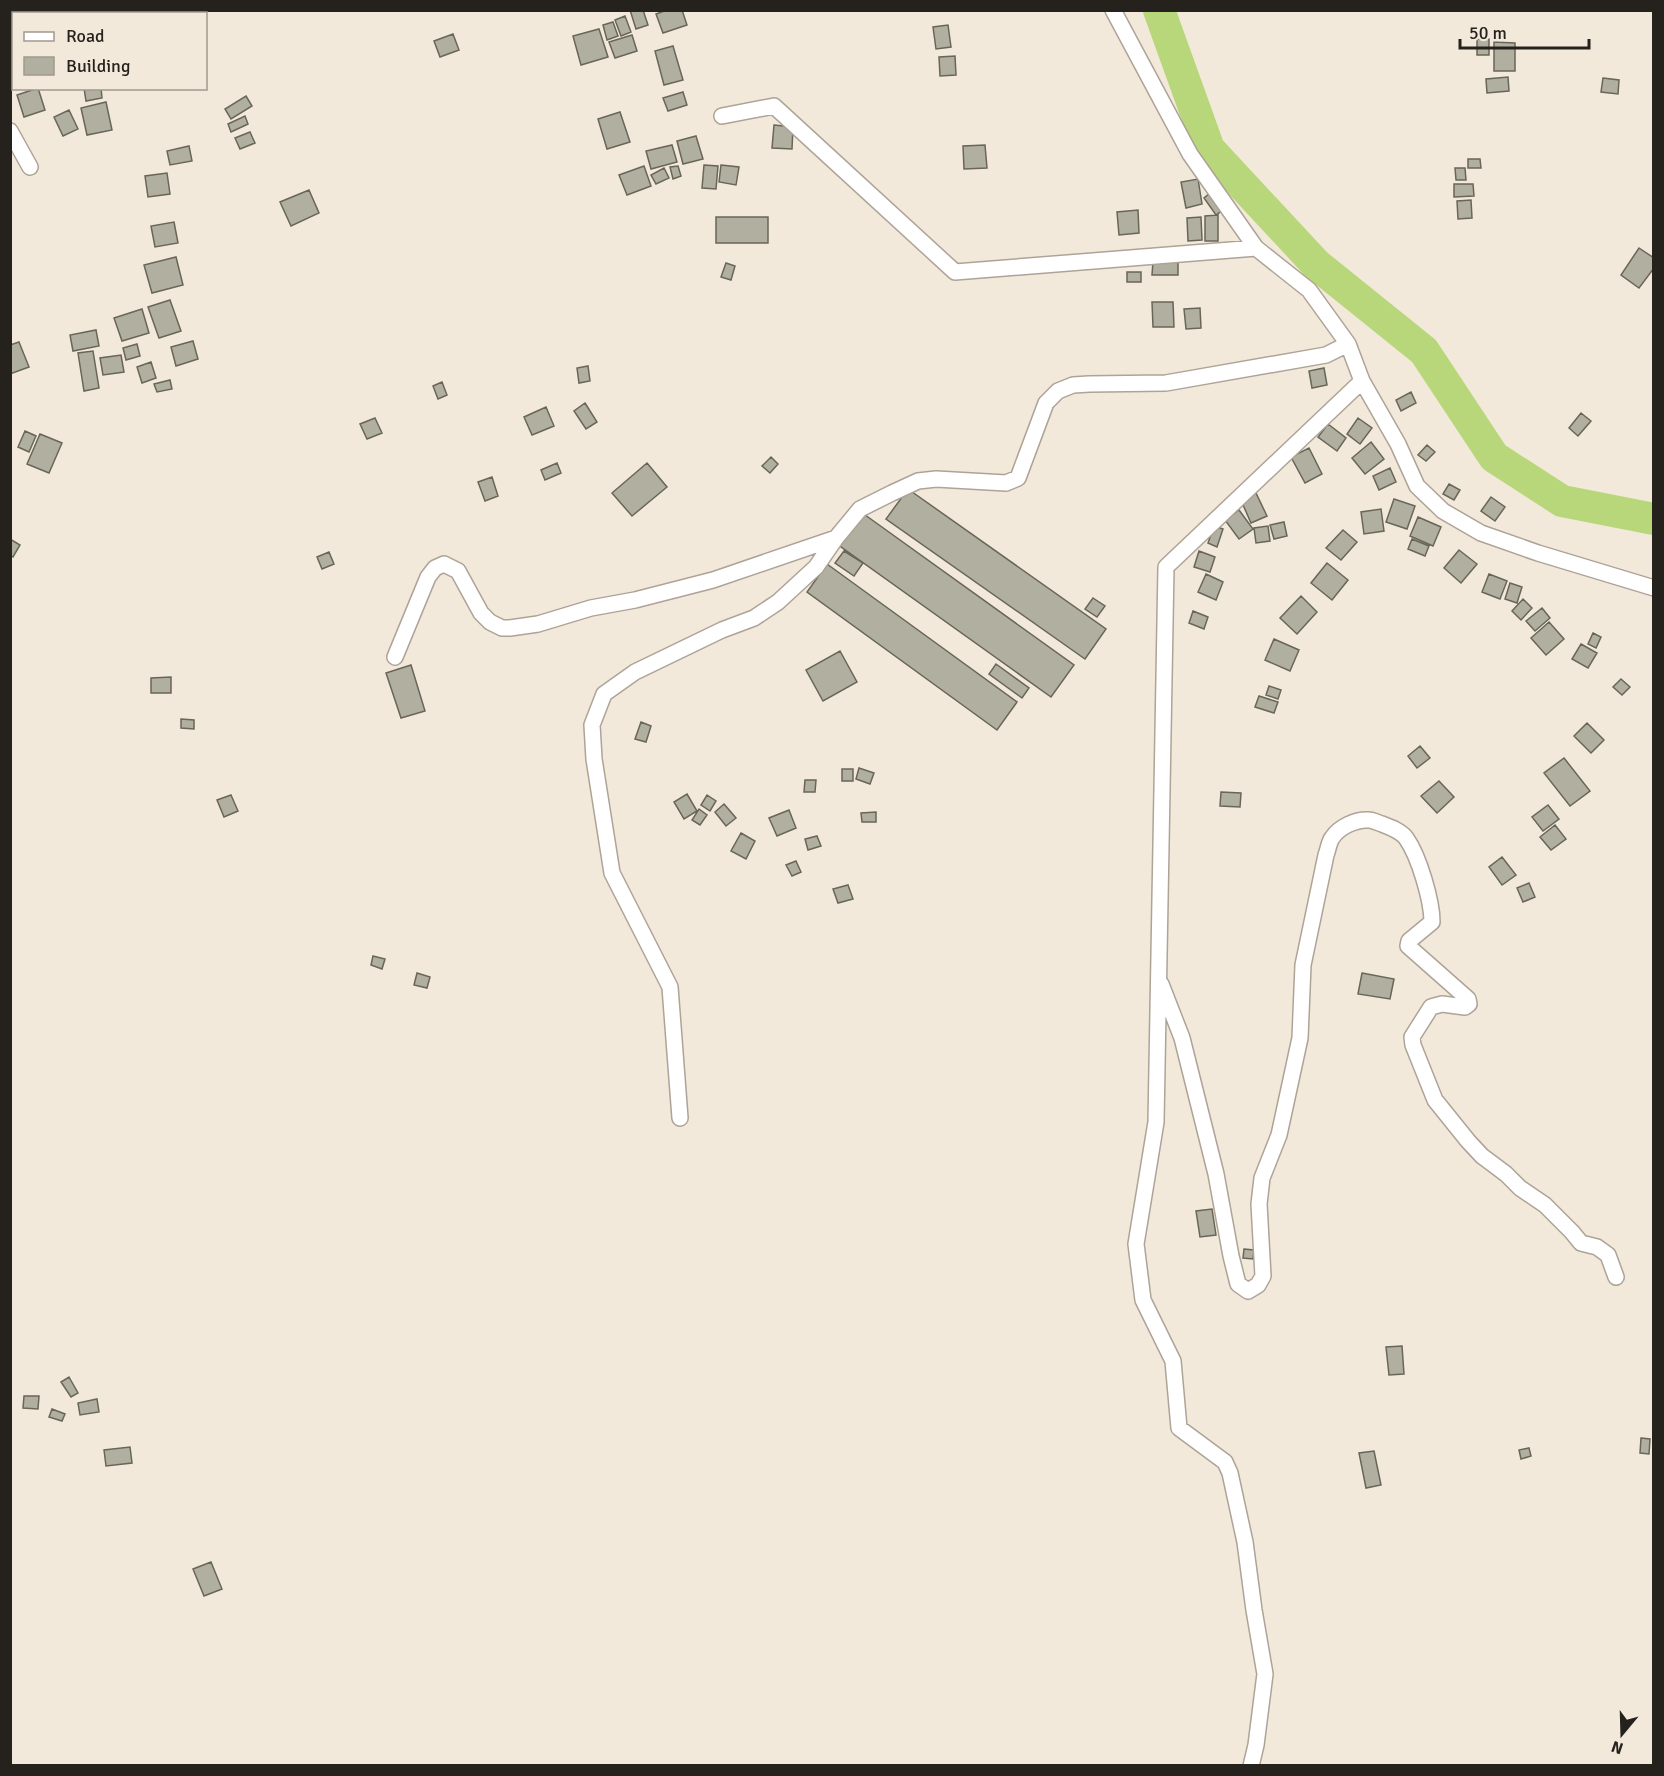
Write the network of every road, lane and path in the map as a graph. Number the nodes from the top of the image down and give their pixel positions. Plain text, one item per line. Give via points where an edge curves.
1 (1113, 10) edge
2 (722, 116) dead end
3 (10, 131) edge
4 (30, 167) dead end
5 (1256, 248) junction
6 (1348, 344) junction
7 (1362, 381) junction
8 (836, 538) junction
9 (1653, 588) edge
10 (395, 657) dead end
11 (1157, 975) junction
12 (680, 1118) dead end
13 (1616, 1277) dead end
14 (1251, 1766) edge

1 - 5 street via 1190,154
2 - 5 street via 774,106 955,272
3 - 4 street
5 - 6 street via 1309,290
6 - 7 street
6 - 8 street via 1326,355 1166,383 1073,385 1058,391 1046,403 1018,478 1006,483 936,479 918,482 860,509
7 - 9 street via 1417,486 1443,511 1481,533
7 - 11 street via 1166,567
8 - 10 street via 713,580 510,628 490,622 458,571 444,564 428,577
8 - 12 street via 816,567 778,602 754,618 635,672 604,694 592,725 612,873 670,987
11 - 13 street via 1182,1038 1238,1284 1248,1291 1263,1276 1259,1204 1262,1178 1280,1135 1300,1038 1303,965 1326,855 1332,838 1341,828 1355,822 1369,820 1405,836 1425,882 1432,912 1432,922 1408,941 1408,946 1469,1004 1431,1007 1412,1037 1435,1100 1482,1156 1545,1205 1581,1243 1608,1255
11 - 14 street via 1156,1122 1136,1244 1143,1300 1173,1361 1179,1428 1225,1462 1230,1473 1265,1674

